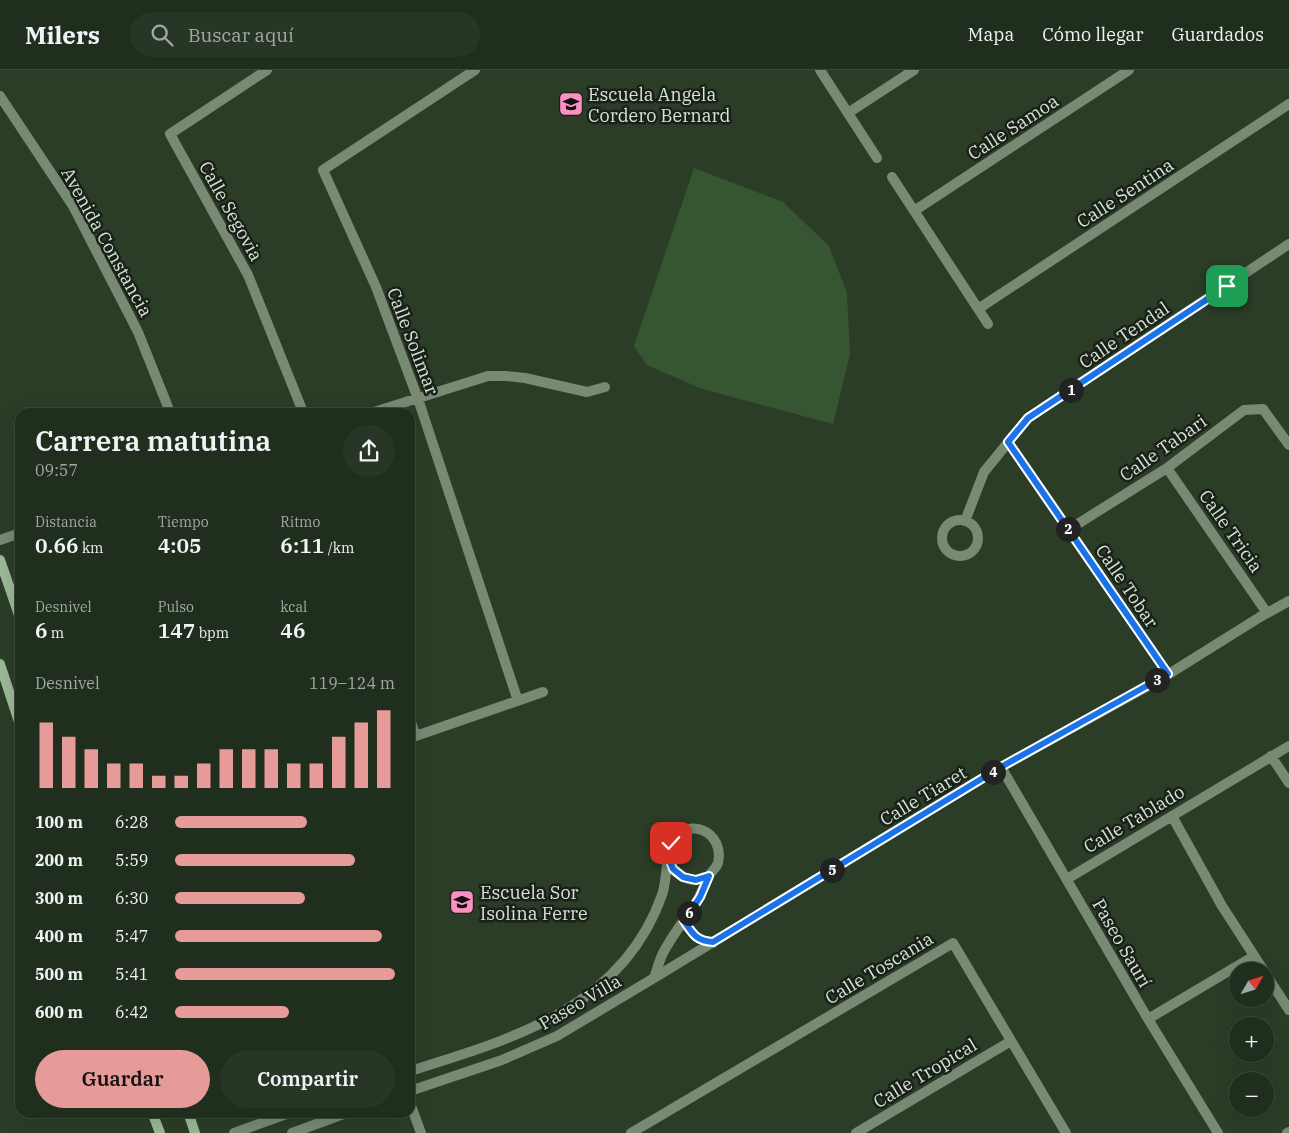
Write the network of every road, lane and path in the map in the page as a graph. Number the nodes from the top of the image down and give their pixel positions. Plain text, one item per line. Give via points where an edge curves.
1 (267, 70) edge
2 (475, 70) edge
3 (820, 70) edge
4 (914, 70) edge
5 (1129, 70) edge
6 (0, 96) edge
7 (1289, 104) edge
8 (848, 114) junction
9 (877, 158) dead end
10 (892, 177) dead end
11 (914, 211) junction
12 (1289, 244) edge
13 (978, 309) junction
14 (988, 324) dead end
15 (605, 387) dead end
16 (418, 399) junction
17 (168, 408) edge
18 (301, 408) edge
19 (388, 408) edge
20 (1008, 442) junction
21 (1289, 445) edge
22 (1167, 468) junction
23 (965, 520) dead end
24 (1068, 530) junction
25 (15, 535) edge
26 (0, 540) edge
27 (0, 560) edge
28 (1289, 601) edge
29 (15, 604) edge
30 (1267, 613) junction
31 (0, 664) edge
32 (1168, 674) junction
33 (543, 692) dead end
34 (518, 701) junction
35 (15, 710) edge
36 (415, 736) edge
37 (1289, 746) edge
38 (1272, 756) junction
39 (1001, 767) junction
40 (1289, 783) edge
41 (1172, 816) junction
42 (668, 856) junction
43 (709, 876) junction
44 (1067, 879) junction
45 (684, 921) junction
46 (713, 942) junction
47 (1254, 956) junction
48 (1258, 962) edge
49 (654, 978) junction
50 (1274, 987) edge
51 (1289, 1010) edge
52 (1148, 1019) junction
53 (1011, 1041) junction
54 (415, 1069) edge
55 (415, 1089) edge
56 (415, 1117) edge
57 (154, 1118) edge
58 (190, 1118) edge
59 (275, 1118) edge
60 (333, 1118) edge
61 (160, 1133) edge
62 (195, 1133) edge
63 (234, 1133) edge
64 (292, 1133) edge
65 (421, 1133) edge
66 (631, 1133) edge
67 (856, 1133) edge
68 (1066, 1133) edge
69 (1218, 1133) edge

1 - 18 street, Calle Segovia via 170,134 248,275
2 - 16 street, Calle Solimar via 323,170 376,287
3 - 8 street
4 - 8 street
5 - 11 street, Calle Samoa
6 - 17 street, Avenida Constancia via 73,206 138,332
7 - 13 street, Calle Sentina
8 - 9 street
10 - 11 street
11 - 13 street
12 - 20 street, Calle Tendal via 1028,418
13 - 14 street
15 - 16 street via 587,392 525,378 488,376
16 - 19 street
16 - 34 street, Calle Solimar
20 - 23 street, Calle Tendal via 984,472
20 - 24 street, Calle Tobar
21 - 22 street, Calle Tabari via 1263,409 1244,410
22 - 24 street, Calle Tabari
22 - 30 street, Calle Tricia
24 - 32 street, Calle Tobar
25 - 26 street
27 - 29 street
28 - 30 street, Calle Tiaret
30 - 32 street, Calle Tiaret
31 - 35 street
32 - 39 street, Calle Tiaret
33 - 34 street
34 - 36 street
37 - 38 street, Calle Tablado
38 - 40 street
38 - 41 street, Calle Tablado
39 - 44 street, Paseo Saurí
39 - 46 street, Calle Tiaret
41 - 44 street, Calle Tablado
41 - 47 street
42 - 43 street via 673,869 683,877 696,880
42 - 43 street, Paseo Villa via 671,843 679,832 692,828 705,831 716,840 720,852 717,866
42 - 54 street, Paseo Villa via 662,894 646,928 624,962 598,987 566,1011 489,1047
43 - 45 street, Paseo Villa
44 - 52 street, Paseo Saurí
45 - 46 street via 702,941
45 - 49 street, Paseo Villa via 662,954
46 - 49 street, Calle Tiaret
47 - 48 street
47 - 52 street
49 - 55 street, Paseo Villa via 557,1036 502,1060
50 - 51 street
52 - 69 street, Paseo Saurí
53 - 66 street, Calle Toscania via 953,943
53 - 67 street, Calle Tropical
53 - 68 street, Calle Toscania
56 - 65 street
57 - 61 street
58 - 62 street
59 - 63 street
60 - 64 street

